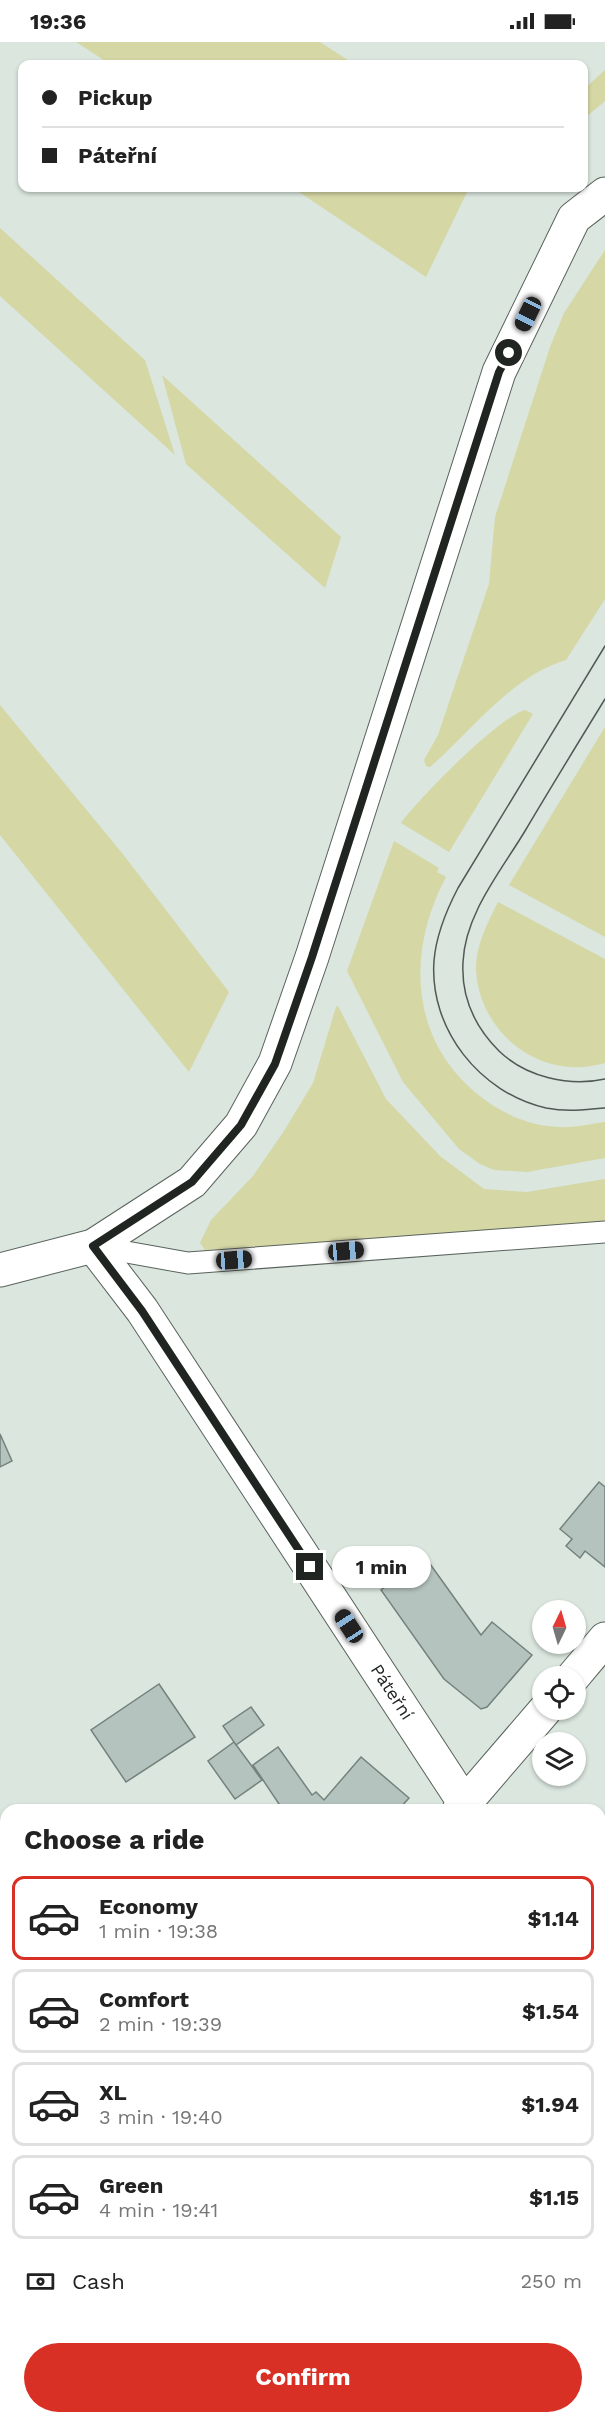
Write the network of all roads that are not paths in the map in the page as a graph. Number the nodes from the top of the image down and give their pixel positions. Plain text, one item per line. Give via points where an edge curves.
1 (605, 194) edge
2 (605, 1232) edge
3 (93, 1246) junction
4 (0, 1270) edge
5 (605, 1639) edge
6 (582, 1666) edge
7 (537, 1720) edge
8 (461, 1804) edge
9 (467, 1804) edge

1 - 3 main road via 574,218 499,372 275,1064 241,1125 192,1182
2 - 3 lane via 188,1263
3 - 4 main road
3 - 8 main road, Páteřní via 142,1311
5 - 6 main road
7 - 9 main road

